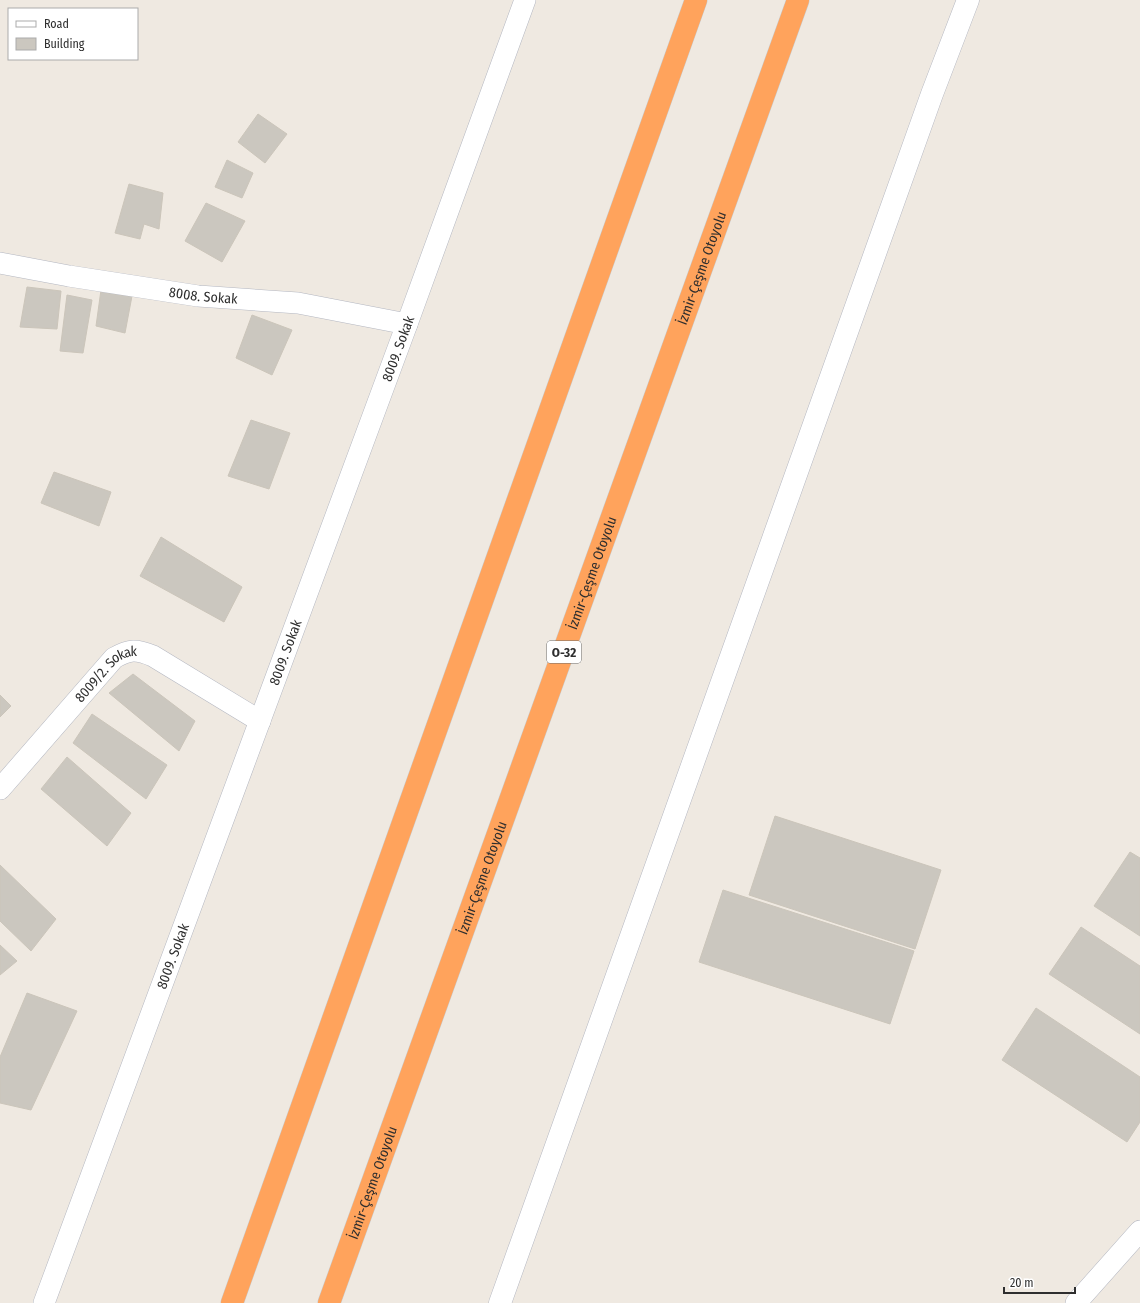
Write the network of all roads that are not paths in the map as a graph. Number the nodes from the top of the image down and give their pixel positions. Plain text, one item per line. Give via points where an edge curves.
1 (525, 0) edge
2 (696, 0) edge
3 (798, 0) edge
4 (969, 1) edge
5 (0, 263) edge
6 (407, 324) junction
7 (260, 720) junction
8 (0, 789) edge
9 (1140, 1231) edge
10 (44, 1303) edge
11 (232, 1303) edge
12 (329, 1303) edge
13 (500, 1303) edge
14 (1076, 1303) edge

1 - 6 street, 8009. Sokak
2 - 11 highway
3 - 12 highway, İzmir-Çeşme Otoyolu / O-32
4 - 13 street via 932,94
5 - 6 street, 8008. Sokak via 198,296 298,302
6 - 7 street, 8009. Sokak
7 - 8 street, 8009/2. Sokak via 153,656 139,650 131,650 114,658
7 - 10 street, 8009. Sokak
9 - 14 street

